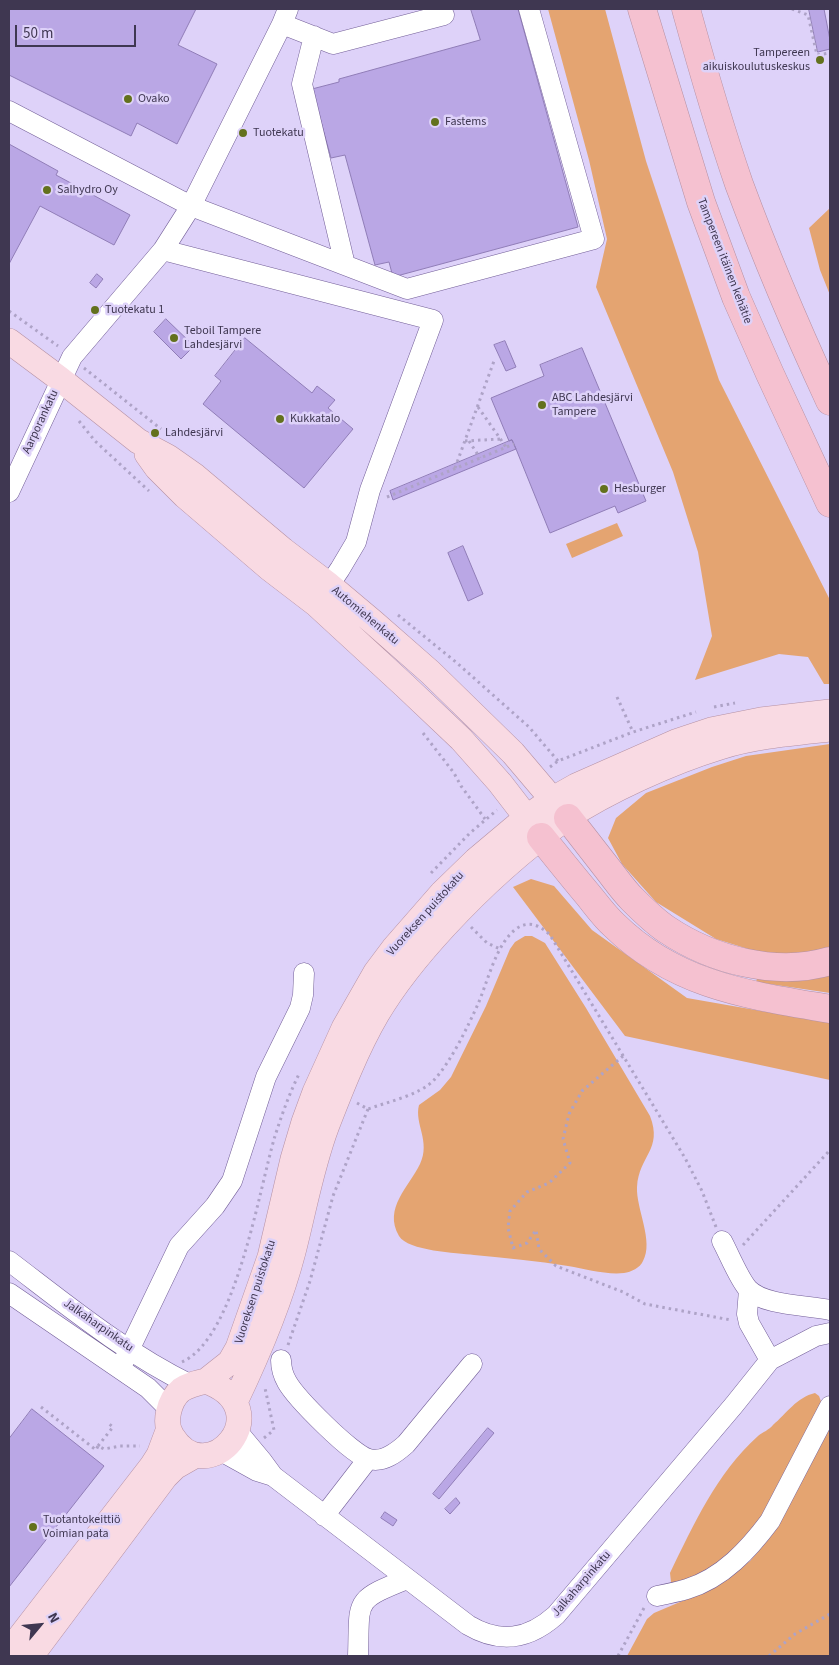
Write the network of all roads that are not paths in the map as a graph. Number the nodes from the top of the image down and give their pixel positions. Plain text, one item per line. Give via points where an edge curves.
1 (529, 9) edge
2 (642, 9) edge
3 (686, 9) edge
4 (444, 15) dead end
5 (286, 16) edge
6 (314, 36) junction
7 (9, 111) edge
8 (191, 206) junction
9 (163, 250) junction
10 (345, 265) junction
11 (9, 341) edge
12 (60, 379) junction
13 (830, 401) edge
14 (9, 492) edge
15 (830, 503) edge
16 (323, 595) junction
17 (830, 712) edge
18 (830, 729) edge
19 (560, 808) junction
20 (534, 827) junction
21 (830, 961) edge
22 (304, 973) dead end
23 (830, 1010) edge
24 (722, 1241) road end
25 (9, 1261) edge
26 (749, 1290) junction
27 (9, 1293) edge
28 (830, 1310) edge
29 (830, 1332) edge
30 (130, 1350) junction
31 (281, 1360) road end
32 (770, 1360) junction
33 (472, 1364) dead end
34 (120, 1369) junction
35 (198, 1383) junction
36 (235, 1402) junction
37 (830, 1406) edge
38 (169, 1420) junction
39 (237, 1430) junction
40 (221, 1451) junction
41 (196, 1455) junction
42 (368, 1459) junction
43 (273, 1476) junction
44 (324, 1516) junction
45 (407, 1579) junction
46 (657, 1596) road end
47 (9, 1651) edge
48 (31, 1656) edge
49 (358, 1656) edge

1 - 10 street via 594,239 407,289
2 - 15 highway, Tampereen itäinen kehätie via 701,202 733,288
3 - 13 highway via 739,183
4 - 6 street via 333,44
5 - 6 street
5 - 8 street
6 - 10 street via 302,84
7 - 8 street
8 - 9 street
8 - 10 street
9 - 12 street via 72,357
9 - 16 street via 433,320 367,499 356,542
11 - 12 main road, Automiehenkatu
12 - 14 street, Aarporankatu
12 - 16 main road, Automiehenkatu via 138,441 157,468 185,496 269,568
16 - 19 main road, Automiehenkatu via 430,672 513,753
16 - 20 main road, Automiehenkatu via 404,684 461,739
17 - 19 main road, Vuoreksen puistokatu via 761,720 711,730 678,741 576,786
18 - 19 main road, Vuoreksen puistokatu via 720,747
19 - 20 main road, Vuoreksen puistokatu
19 - 21 highway via 631,897 683,939 734,960 757,965 814,966
20 - 23 highway via 613,925 656,958 705,983 735,992
20 - 35 main road, Vuoreksen puistokatu via 476,860 436,899 376,972 344,1028 304,1122 270,1257 238,1348 230,1362
20 - 36 main road, Vuoreksen puistokatu via 492,879 418,956 376,1016 340,1093 314,1164 287,1273
22 - 30 street via 300,1008 266,1077 232,1180 215,1206 179,1246
24 - 26 street
25 - 30 street, Jalkaharpinkatu
26 - 28 street via 780,1303
26 - 32 street via 749,1323
27 - 34 street, Jalkaharpinkatu
29 - 32 street
30 - 34 street
30 - 35 street, Jalkaharpinkatu via 163,1371
31 - 42 street via 284,1374 296,1395 342,1440
32 - 45 street, Jalkaharpinkatu via 556,1616 542,1627 516,1637 485,1634
33 - 42 street via 406,1444 385,1458
34 - 38 street, Jalkaharpinkatu via 148,1388
35 - 36 main road via 219,1386
35 - 38 main road via 180,1391 174,1399
36 - 39 main road via 239,1415
37 - 46 street via 759,1536 721,1572 695,1586
38 - 41 main road via 176,1442
38 - 47 main road via 159,1455 152,1466
39 - 40 main road via 232,1442
39 - 43 street, Jalkaharpinkatu
40 - 41 main road
40 - 43 street, Jalkaharpinkatu
41 - 48 main road via 165,1477
42 - 44 street
43 - 44 street, Jalkaharpinkatu
44 - 45 street, Jalkaharpinkatu
45 - 49 street via 365,1600 359,1613

